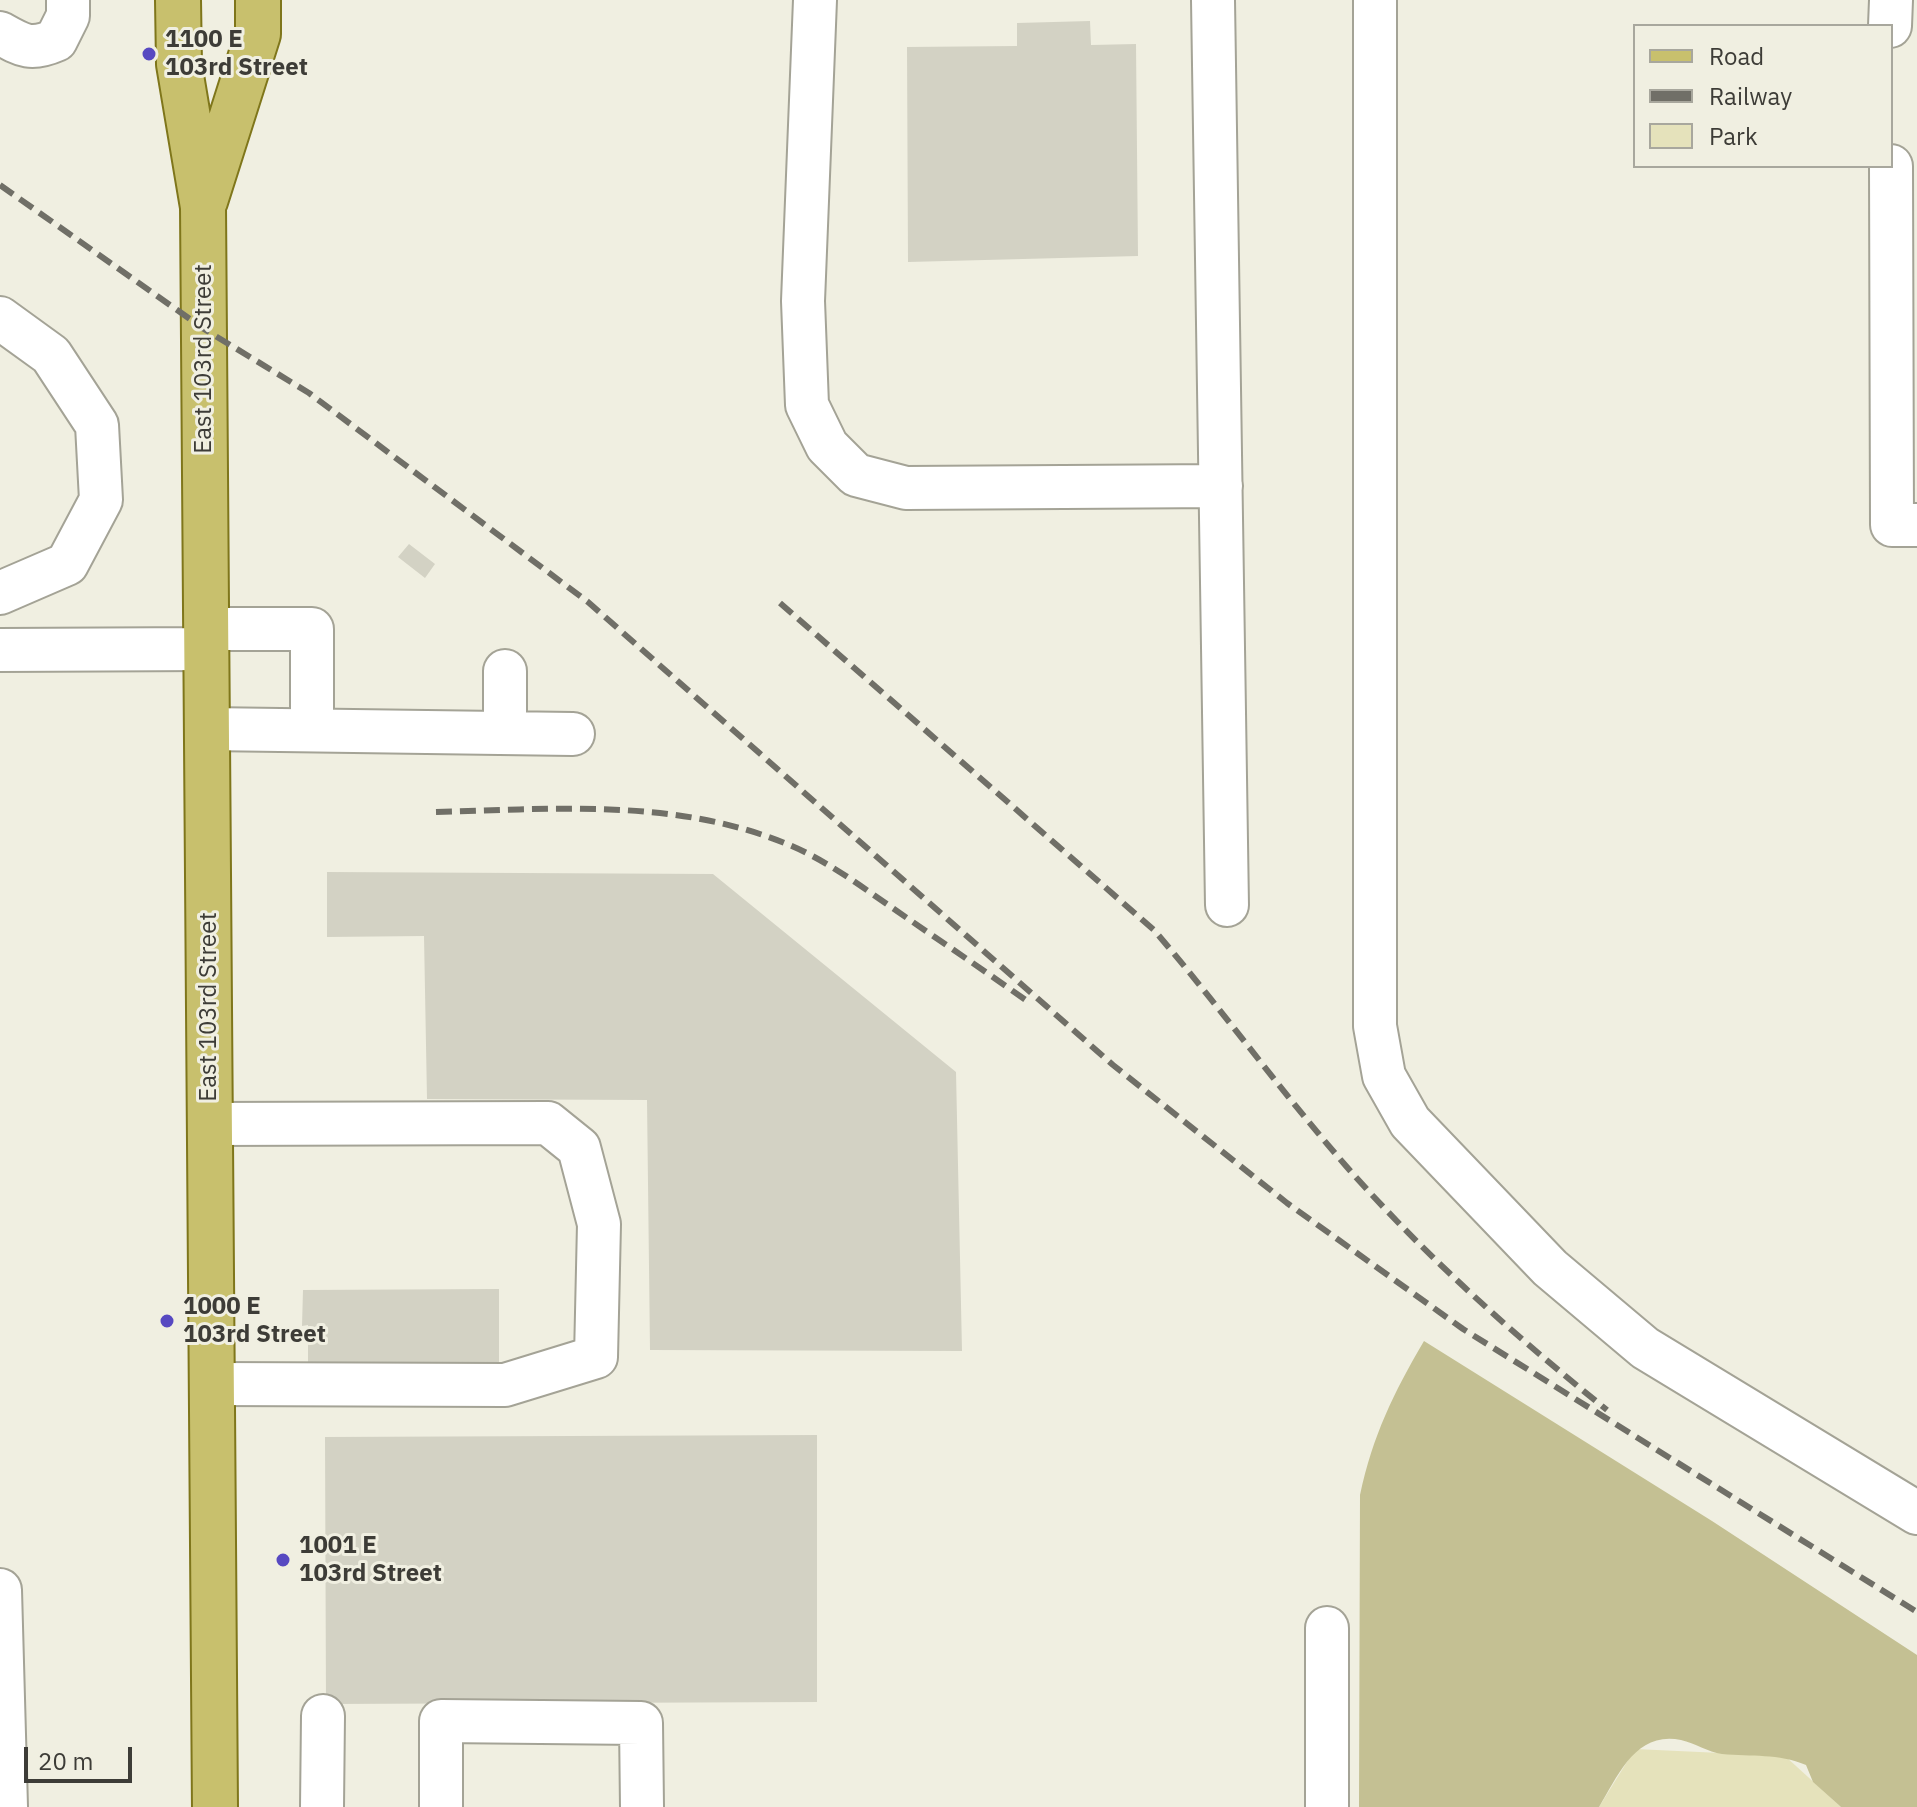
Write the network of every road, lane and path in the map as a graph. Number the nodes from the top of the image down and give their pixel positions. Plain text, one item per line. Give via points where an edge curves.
1 (68, 0) edge
2 (178, 0) edge
3 (258, 0) edge
4 (815, 0) edge
5 (1213, 0) edge
6 (1375, 0) edge
7 (1891, 0) edge
8 (1890, 24) edge
9 (0, 33) edge
10 (1891, 168) edge
11 (203, 207) junction
12 (0, 318) edge
13 (1905, 434) edge
14 (1221, 486) junction
15 (1904, 525) edge
16 (0, 593) edge
17 (207, 639) junction
18 (0, 650) edge
19 (505, 671) dead end
20 (207, 729) junction
21 (312, 730) junction
22 (505, 733) junction
23 (573, 734) dead end
24 (1227, 905) dead end
25 (210, 1124) junction
26 (212, 1384) junction
27 (1917, 1513) edge
28 (0, 1590) edge
29 (1327, 1628) dead end
30 (323, 1716) dead end
31 (6, 1807) edge
32 (215, 1807) edge
33 (322, 1807) edge
34 (441, 1807) edge
35 (642, 1807) edge
36 (1327, 1807) edge

1 - 9 street via 68,16 56,40 38,48
2 - 11 main road, East 103rd Street via 179,64
3 - 11 main road, East 103rd Street via 258,34
4 - 14 street via 803,301 807,405 827,446 856,475 906,488
5 - 14 street
6 - 27 street via 1375,1026 1384,1076 1410,1122 1550,1268 1645,1348
7 - 8 street
10 - 13 street
11 - 17 main road, East 103rd Street
12 - 16 street via 51,355 97,425 101,500 67,564
13 - 15 street
14 - 24 street
17 - 18 street
17 - 20 main road, East 103rd Street
17 - 21 street via 312,629
19 - 22 street
20 - 21 street
20 - 25 main road, East 103rd Street
21 - 22 street
22 - 23 street
25 - 26 main road, East 103rd Street
25 - 26 street via 548,1123 579,1148 599,1224 596,1357 505,1385
26 - 32 main road, East 103rd Street
28 - 31 street
29 - 36 street
30 - 33 street
34 - 35 street via 441,1721 455,1721 641,1723

